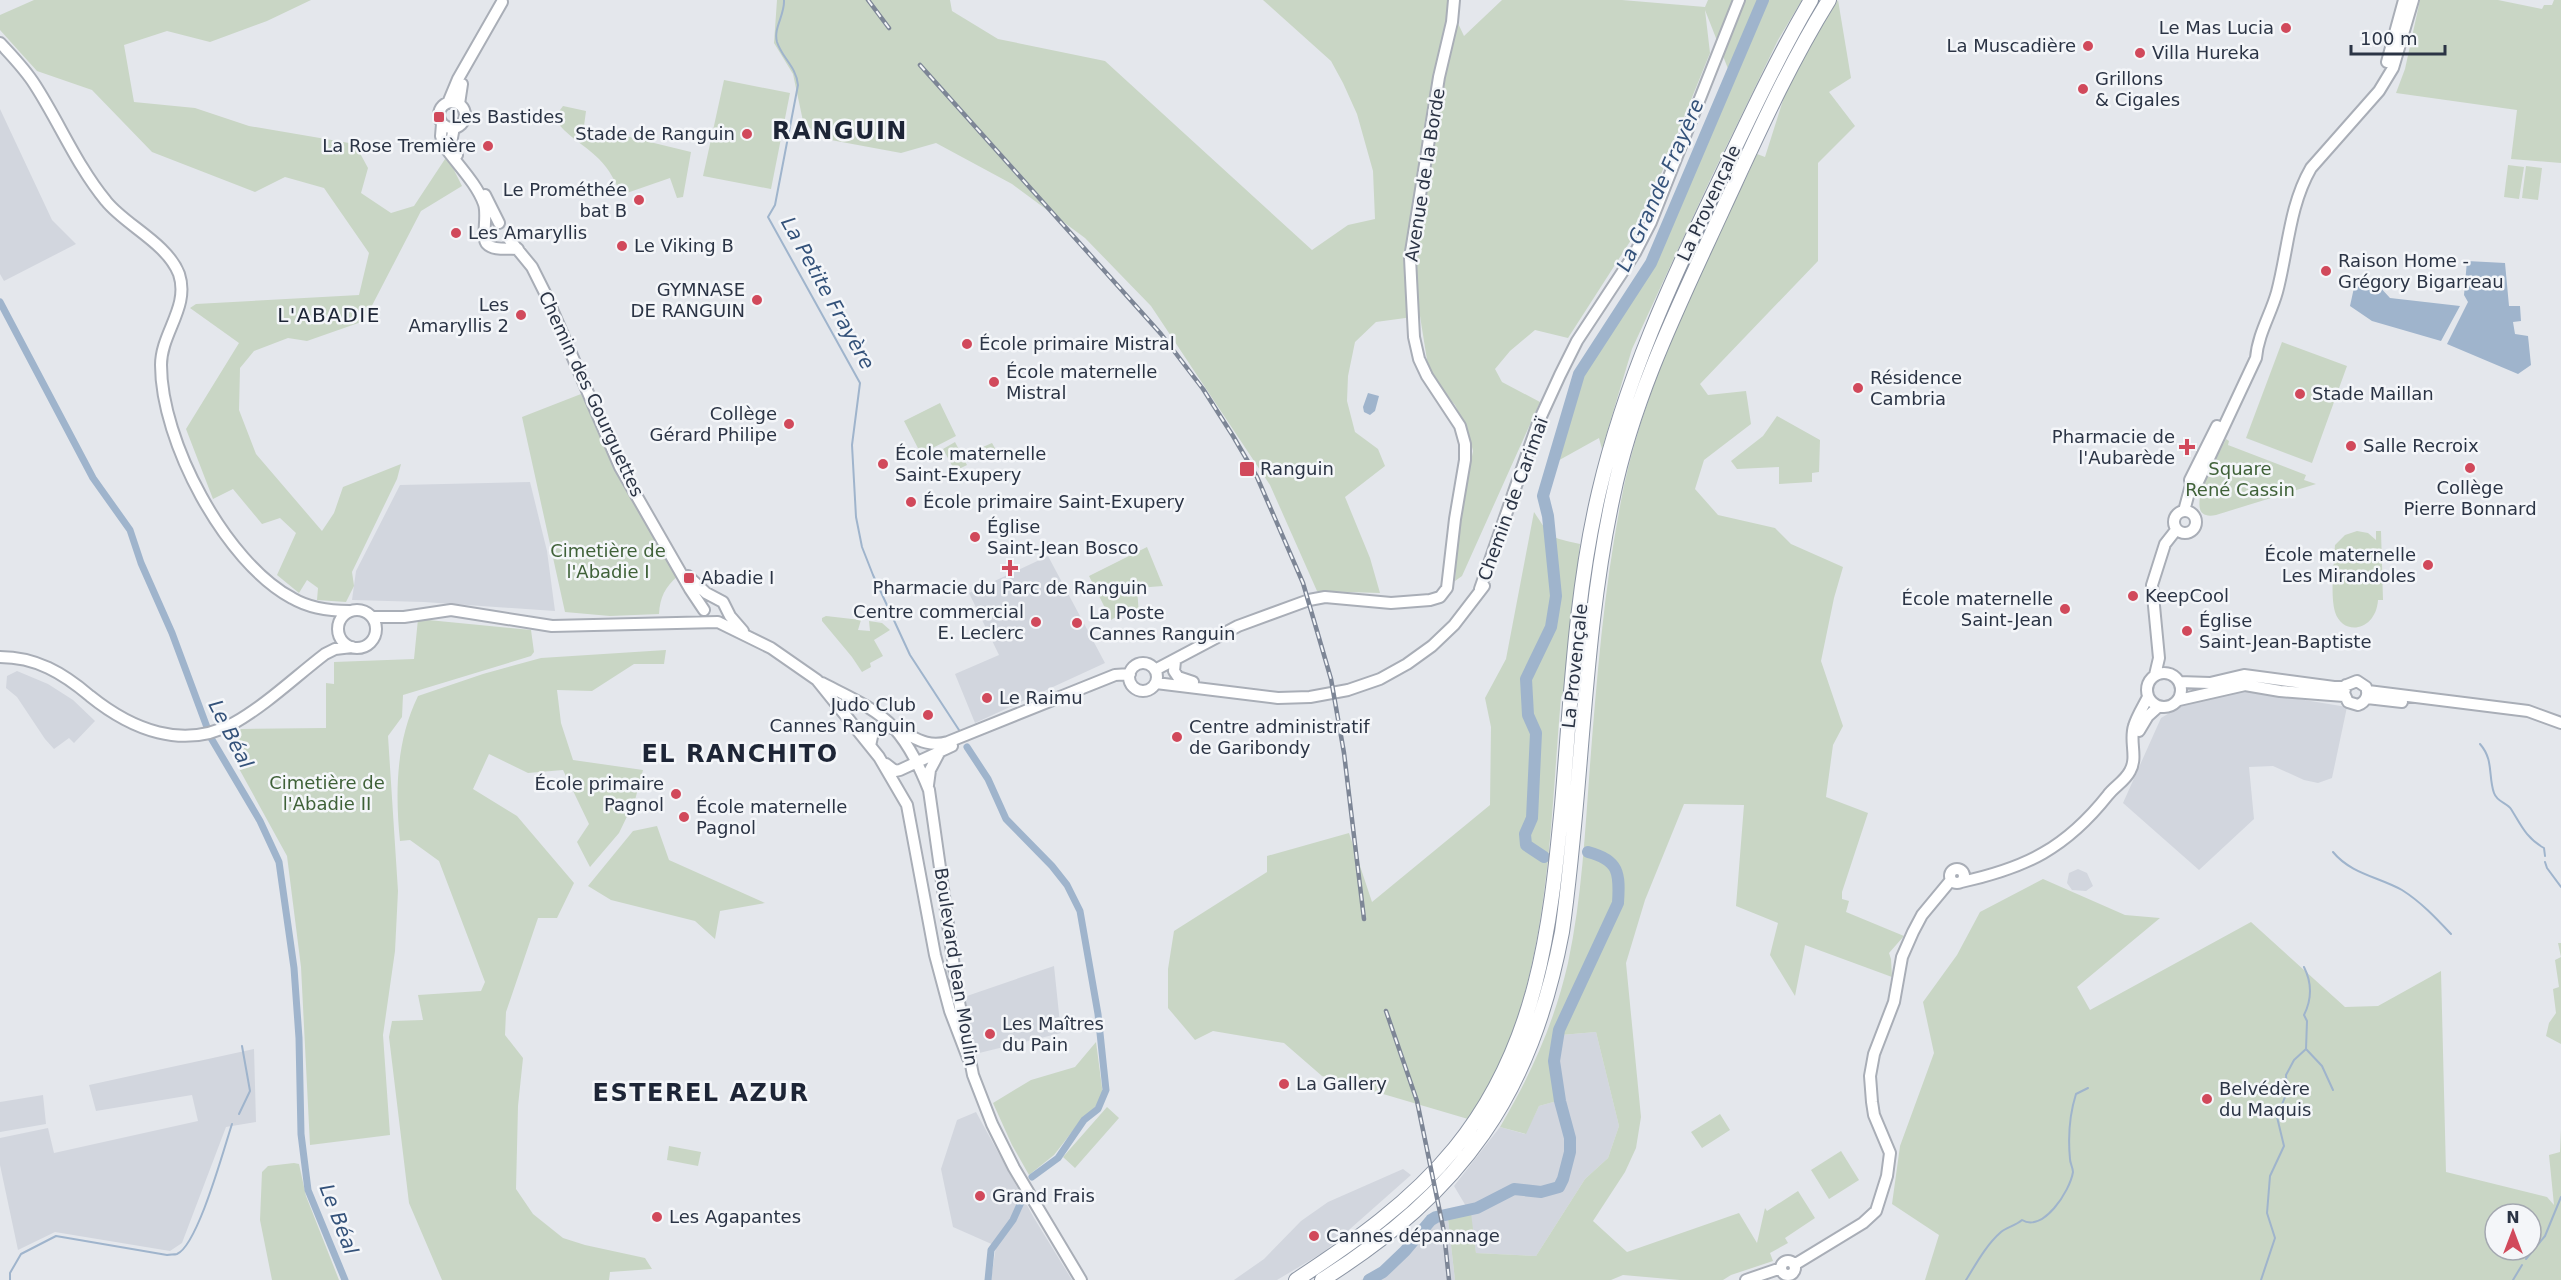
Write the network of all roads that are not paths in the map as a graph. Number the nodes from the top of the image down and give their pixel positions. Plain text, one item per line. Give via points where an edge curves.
1 (1454, 0) edge
2 (1738, 0) edge
3 (1811, 0) edge
4 (1829, 0) edge
5 (2404, 0) edge
6 (2414, 0) edge
7 (502, 1) edge
8 (0, 43) edge
9 (2379, 91) junction
10 (453, 104) junction
11 (442, 123) junction
12 (454, 127) junction
13 (499, 223) junction
14 (486, 227) junction
15 (506, 243) junction
16 (2184, 511) junction
17 (2176, 530) junction
18 (681, 570) junction
19 (716, 600) junction
20 (316, 608) junction
21 (349, 611) junction
22 (728, 612) junction
23 (372, 617) junction
24 (404, 617) junction
25 (710, 617) junction
26 (338, 630) junction
27 (375, 634) junction
28 (747, 635) junction
29 (352, 647) junction
30 (325, 654) junction
31 (0, 657) edge
32 (2159, 658) junction
33 (1175, 661) junction
34 (1155, 670) junction
35 (2169, 674) junction
36 (2155, 675) junction
37 (1130, 678) junction
38 (817, 680) junction
39 (2180, 682) junction
40 (1156, 683) junction
41 (1204, 688) junction
42 (2345, 691) junction
43 (2367, 694) junction
44 (2148, 697) junction
45 (2179, 700) junction
46 (2158, 707) junction
47 (2557, 721) edge
48 (894, 729) junction
49 (870, 746) junction
50 (2134, 748) junction
51 (940, 752) junction
52 (879, 757) junction
53 (917, 763) junction
54 (929, 790) junction
55 (969, 1058) junction
56 (1792, 1273) edge
57 (1081, 1280) edge
58 (1296, 1280) edge
59 (1322, 1280) edge
60 (1746, 1280) edge

1 - 33 main road, Avenue de la Borde via 1410,258 1414,338 1419,359 1460,426 1465,444 1447,588 1440,597 1430,600 1309,600 1238,626
2 - 41 main road, Chemin de Carimaï via 1651,222 1573,348 1538,423 1480,589 1454,625 1407,664 1368,684 1293,698
3 - 58 highway, La Provençale via 1754,105 1654,323 1631,378 1615,432 1598,494 1581,598 1549,921 1537,983 1515,1048 1490,1098 1440,1165 1375,1225
4 - 59 highway, La Provençale via 1778,91 1685,289 1651,368 1627,441 1613,494 1599,578 1562,932 1550,991 1529,1052 1503,1106 1450,1176 1388,1233
5 - 9 main road
6 - 9 main road via 2392,68
7 - 10 main road
8 - 20 main road via 34,84 104,199 169,257 177,269 181,302 164,346 161,371 173,432 203,502 255,569 285,594
9 - 16 main road via 2303,182 2277,293 2256,358 2197,484 2191,485
10 - 11 main road via 440,111
10 - 12 main road via 464,110 462,123
11 - 12 main road
11 - 14 main road via 445,147 484,205
12 - 13 main road via 453,149 490,202
13 - 14 main road
13 - 15 main road via 507,227
14 - 15 main road via 486,244 495,249
15 - 18 main road, Chemin des Gourguettes via 518,249 532,267 620,467
16 - 17 main road via 2174,519
16 - 17 main road via 2195,518 2195,527 2188,533
17 - 32 main road via 2165,544 2152,585
18 - 19 main road, Chemin des Gourguettes
18 - 25 main road, Chemin des Gourguettes
19 - 22 main road via 726,605
19 - 25 main road via 708,603
20 - 21 main road
20 - 26 main road via 330,617
21 - 23 main road via 362,610
21 - 26 main road via 343,615
22 - 25 main road via 725,618
22 - 28 main road
23 - 24 main road
23 - 27 main road
24 - 25 main road via 451,610 552,626 688,622
24 - 27 main road
25 - 28 main road
26 - 29 main road
26 - 30 main road
27 - 29 main road via 366,645
28 - 38 main road, Boulevard Jean Moulin
29 - 30 main road
30 - 31 main road via 243,718 221,729 165,734 121,719 48,666 22,658
32 - 35 main road
32 - 36 main road
33 - 34 main road
33 - 41 main road, Chemin de Carimaï via 1178,677
34 - 37 main road via 1149,665 1135,666
34 - 40 main road
35 - 36 main road
35 - 39 main road
36 - 44 main road via 2148,683
37 - 40 main road via 1136,690 1151,689
37 - 48 main road via 1115,675 941,744 924,743
37 - 51 main road
38 - 48 main road, Boulevard Jean Moulin
38 - 49 main road
39 - 42 main road via 2210,683 2244,675
39 - 45 main road
40 - 41 main road, Chemin de Carimaï
42 - 43 main road via 2357,681 2364,684
42 - 43 main road via 2348,702 2354,705 2362,703
42 - 45 main road via 2280,691 2245,685
43 - 47 main road via 2437,707 2483,706 2528,711
44 - 46 main road
44 - 50 main road via 2134,726
45 - 46 main road via 2170,707
46 - 50 main road via 2143,723
48 - 49 main road via 877,728
48 - 53 main road, Boulevard Jean Moulin
49 - 52 main road
50 - 56 main road via 2129,773 2074,834 2023,865 1958,880 1934,900 1917,924 1902,957 1894,1002 1871,1066 1874,1115 1890,1153 1883,1194 1876,1210 1863,1223
51 - 53 main road
51 - 54 main road via 930,770
52 - 53 main road via 895,771
52 - 55 main road via 907,805 935,955 950,1011
53 - 54 main road, Boulevard Jean Moulin
54 - 55 main road, Boulevard Jean Moulin
55 - 57 main road, Boulevard Jean Moulin via 1003,1147
56 - 60 main road via 1787,1262 1781,1268

